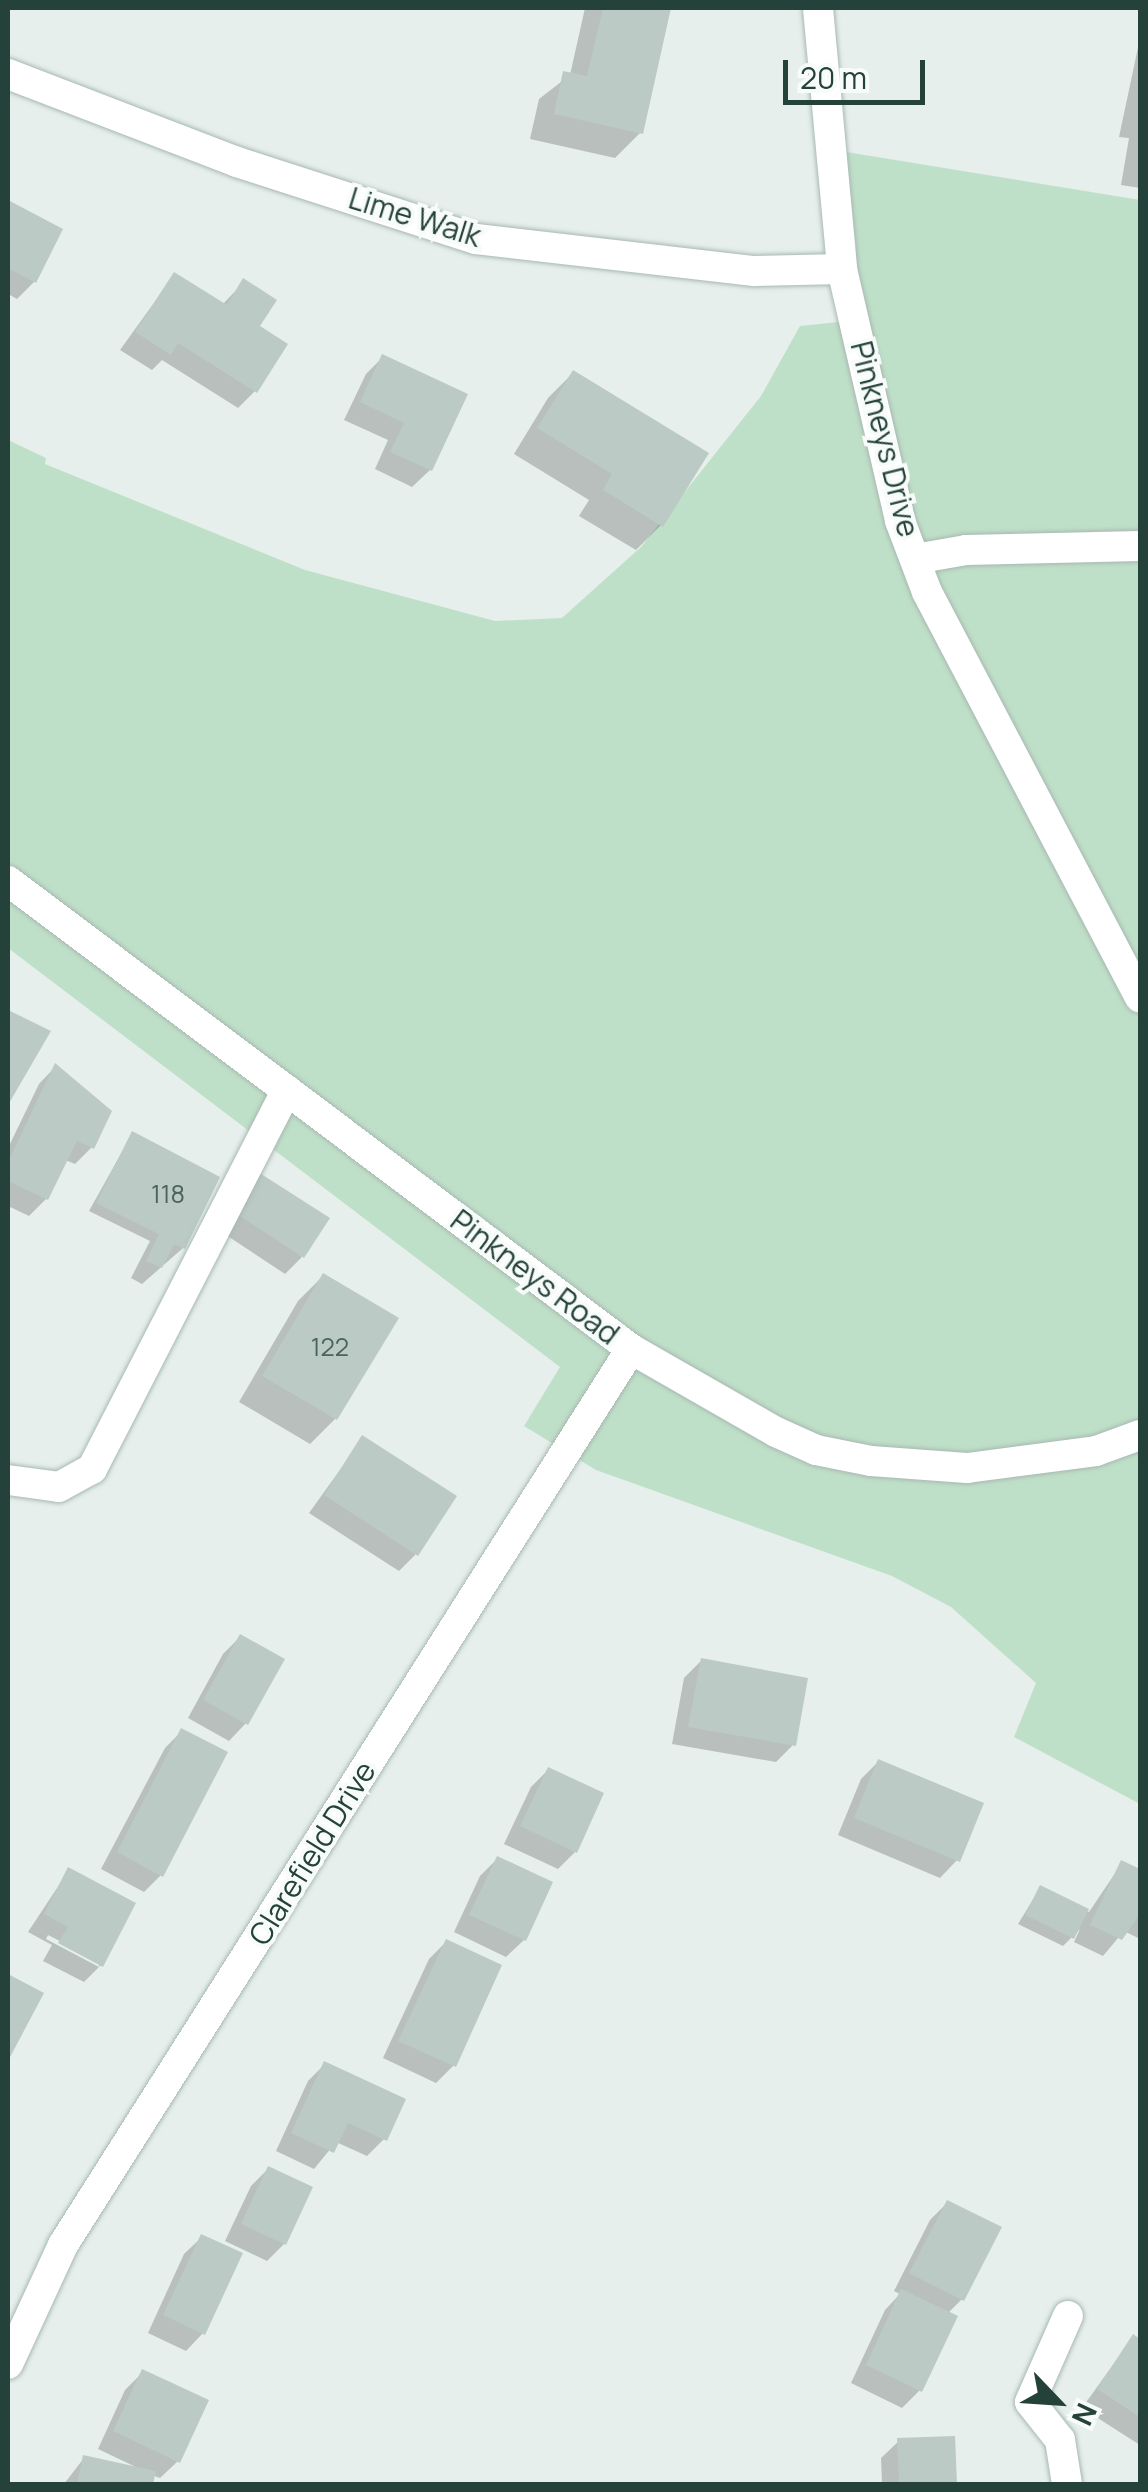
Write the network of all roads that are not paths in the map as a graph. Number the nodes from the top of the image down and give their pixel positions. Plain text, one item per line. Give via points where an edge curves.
1 (818, 8) edge
2 (8, 74) edge
3 (842, 269) junction
4 (1140, 546) edge
5 (915, 559) junction
6 (8, 881) edge
7 (1140, 998) edge
8 (287, 1090) junction
9 (631, 1350) junction
10 (1140, 1435) edge
11 (8, 1480) edge
12 (1068, 2316) dead end
13 (8, 2364) edge
14 (1067, 2484) edge

1 - 3 street, Pinkneys Drive
2 - 3 street, Lime Walk via 237,162 476,238 754,271
3 - 5 street, Pinkneys Drive
4 - 5 street via 966,550
5 - 7 street, Pinkneys Drive
6 - 8 street, Pinkneys Road
8 - 9 street, Pinkneys Road
8 - 11 street via 92,1469 59,1486
9 - 10 street, Pinkneys Road via 776,1432 816,1450 871,1461 967,1468 1096,1451
9 - 13 street, Clarefield Drive via 64,2244
12 - 14 street via 1030,2402 1060,2440

